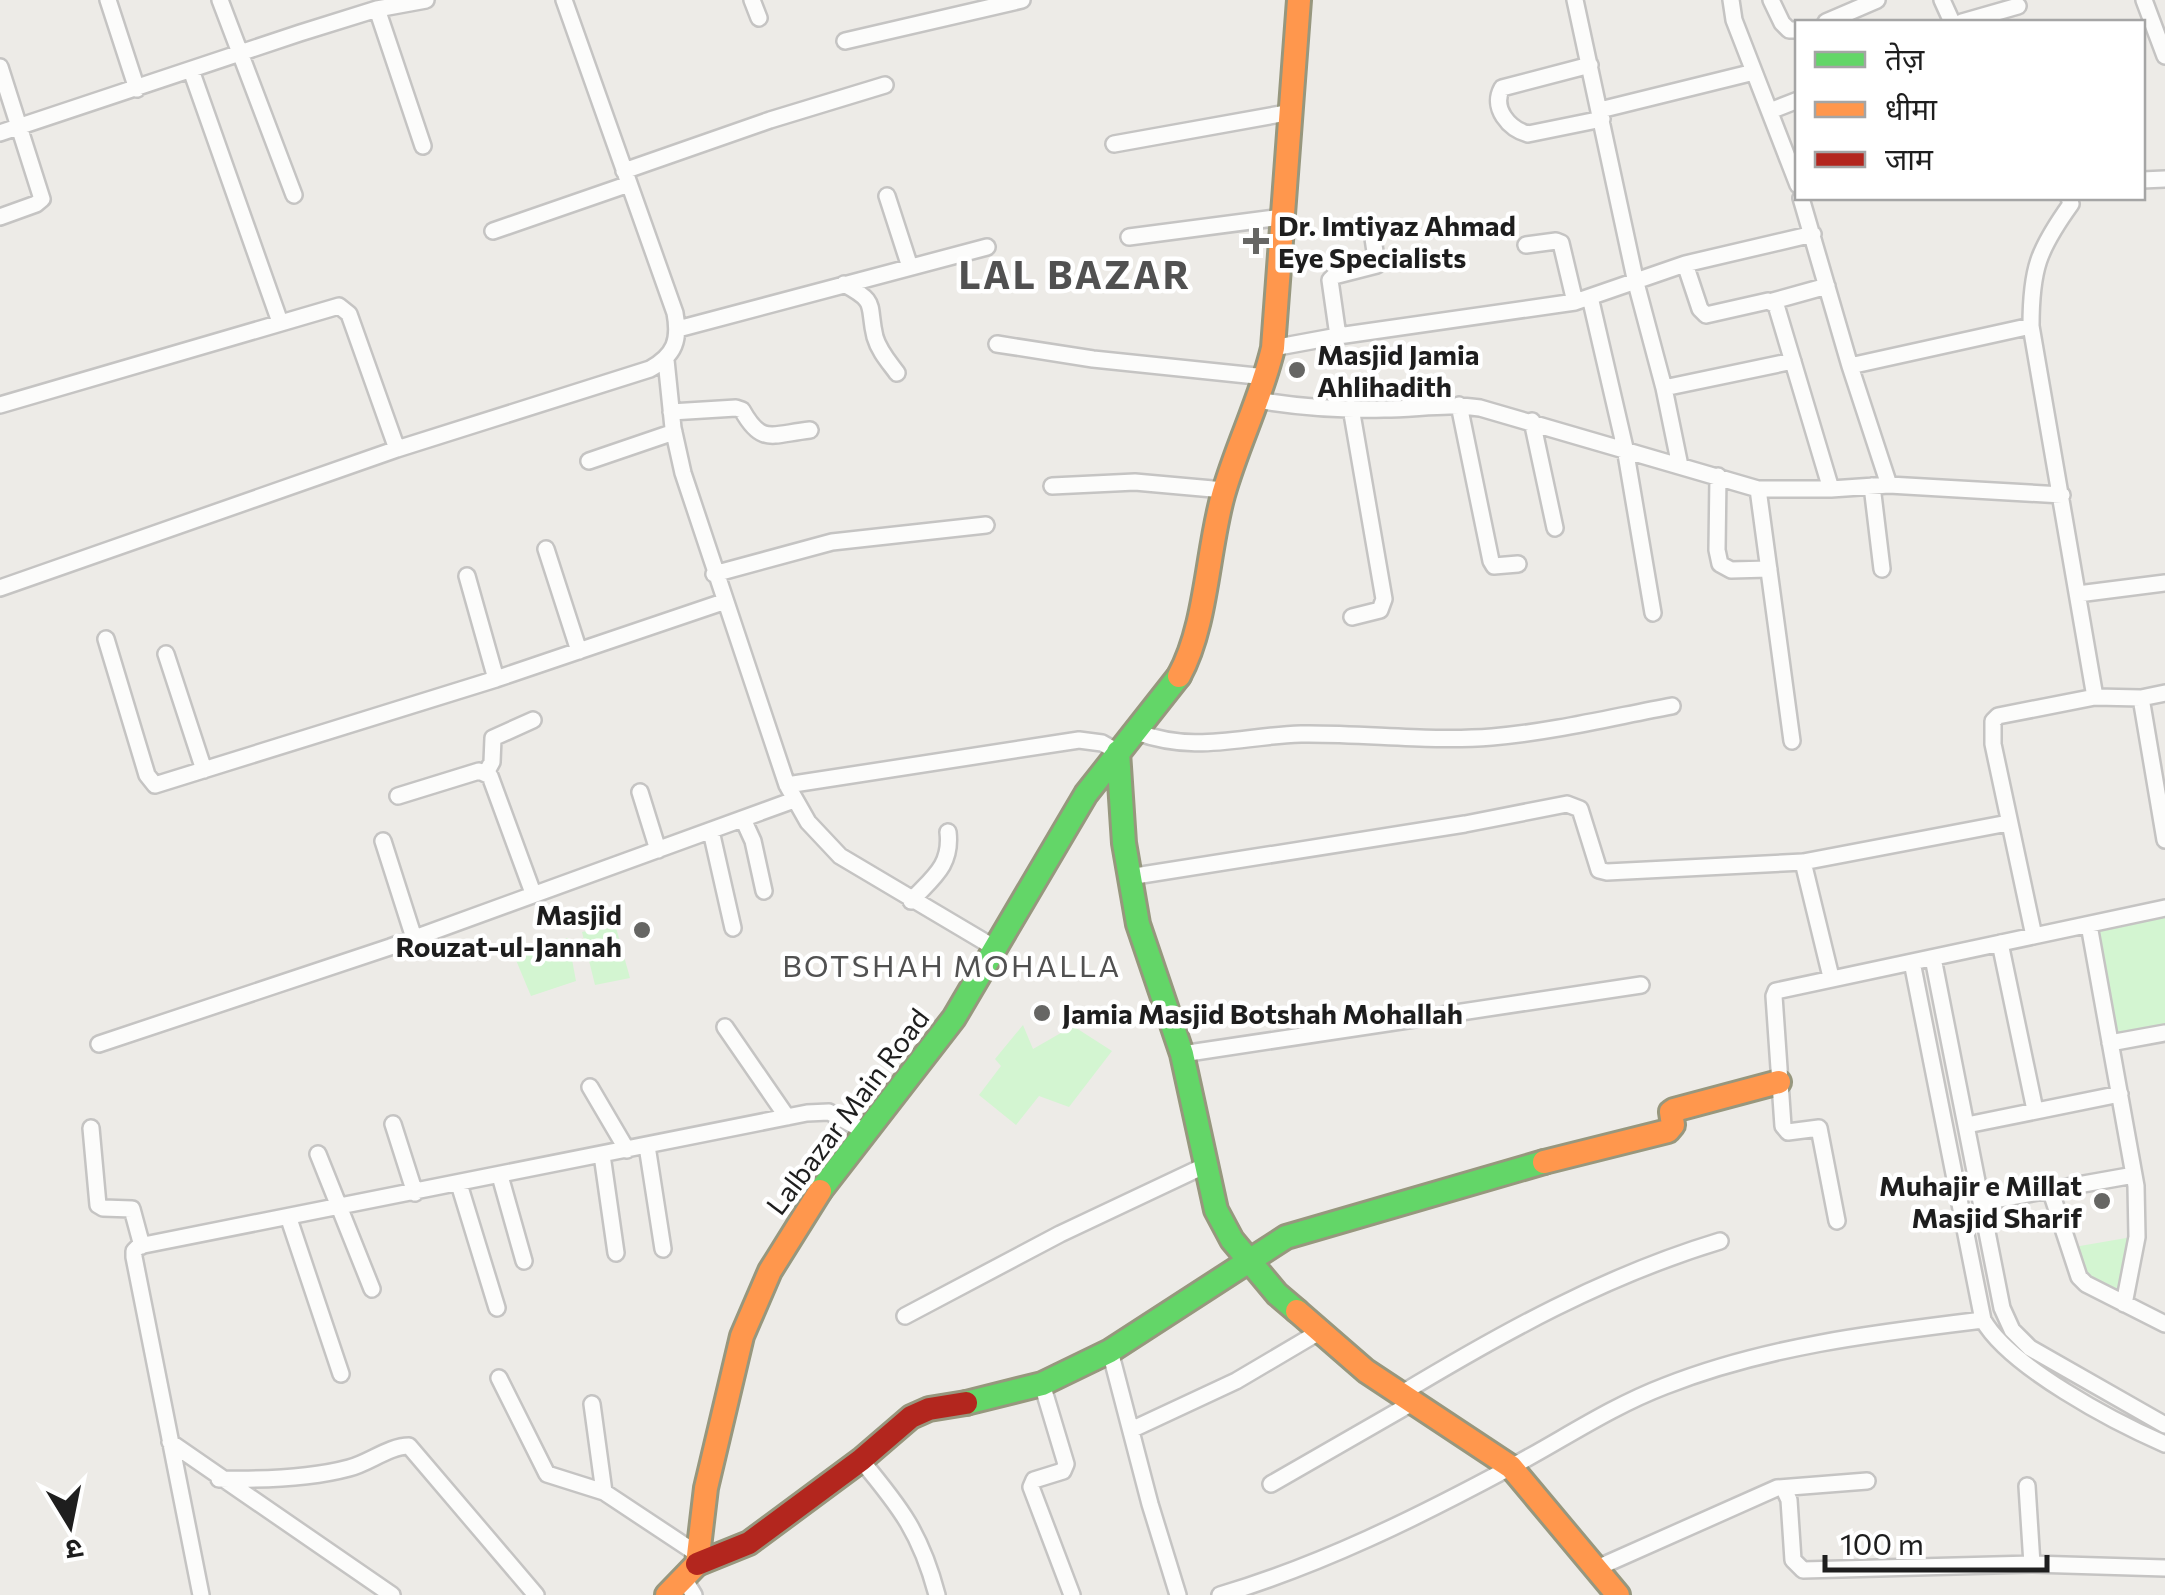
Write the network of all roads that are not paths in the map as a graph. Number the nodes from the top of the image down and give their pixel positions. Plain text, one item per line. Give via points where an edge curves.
1 (108, 0) edge
2 (220, 0) edge
3 (426, 0) edge
4 (564, 0) edge
5 (752, 0) edge
6 (1022, 0) edge
7 (1299, 0) edge
8 (1575, 0) edge
9 (1731, 0) edge
10 (1772, 0) edge
11 (2144, 0) edge
12 (1004, 2) edge
13 (1869, 7) edge
14 (377, 10) junction
15 (2019, 10) edge
16 (759, 18) dead end
17 (2159, 18) edge
18 (1832, 20) edge
19 (1972, 20) edge
20 (1795, 30) edge
21 (845, 41) dead end
22 (240, 54) junction
23 (2165, 56) edge
24 (1590, 65) junction
25 (0, 66) edge
26 (191, 70) junction
27 (1754, 72) junction
28 (885, 85) dead end
29 (137, 89) junction
30 (1795, 101) edge
31 (1770, 111) junction
32 (1292, 112) junction
33 (1601, 114) junction
34 (21, 126) junction
35 (0, 133) edge
36 (1114, 144) dead end
37 (423, 146) dead end
38 (1793, 157) edge
39 (626, 178) junction
40 (294, 195) dead end
41 (887, 196) dead end
42 (1803, 200) edge
43 (2070, 200) edge
44 (0, 217) edge
45 (1282, 217) junction
46 (1371, 225) dead end
47 (493, 230) dead end
48 (1813, 234) junction
49 (1129, 237) dead end
50 (1526, 246) dead end
51 (987, 247) dead end
52 (1685, 264) junction
53 (910, 266) junction
54 (1636, 283) junction
55 (844, 284) junction
56 (1827, 286) junction
57 (1582, 299) junction
58 (1774, 301) junction
59 (280, 322) junction
60 (2031, 326) junction
61 (678, 328) junction
62 (1338, 336) junction
63 (996, 344) dead end
64 (1272, 348) junction
65 (666, 360) junction
66 (1793, 361) junction
67 (1850, 366) junction
68 (897, 374) dead end
69 (1266, 377) junction
70 (1664, 388) junction
71 (1257, 400) junction
72 (0, 405) edge
73 (1459, 405) junction
74 (1350, 408) junction
75 (671, 412) junction
76 (1532, 421) junction
77 (810, 430) dead end
78 (674, 432) junction
79 (1625, 448) junction
80 (397, 449) junction
81 (589, 461) dead end
82 (1680, 466) junction
83 (1718, 476) junction
84 (1881, 485) junction
85 (1052, 486) dead end
86 (1758, 489) junction
87 (1224, 490) junction
88 (1831, 490) junction
89 (2062, 495) junction
90 (986, 525) dead end
91 (1555, 528) dead end
92 (546, 549) dead end
93 (1518, 564) dead end
94 (1768, 569) junction
95 (1882, 570) dead end
96 (714, 574) junction
97 (467, 576) dead end
98 (2165, 583) edge
99 (0, 588) edge
100 (2078, 594) junction
101 (723, 602) junction
102 (1653, 613) dead end
103 (1352, 617) dead end
104 (106, 639) dead end
105 (579, 651) junction
106 (166, 654) dead end
107 (496, 679) junction
108 (2165, 693) edge
109 (2095, 697) junction
110 (2140, 698) junction
111 (1672, 706) dead end
112 (2165, 712) edge
113 (2146, 716) junction
114 (534, 720) dead end
115 (1136, 732) junction
116 (1792, 741) dead end
117 (1118, 752) junction
118 (204, 770) junction
119 (486, 773) junction
120 (640, 792) dead end
121 (790, 793) junction
122 (2161, 794) edge
123 (398, 796) dead end
124 (743, 819) junction
125 (2008, 823) junction
126 (711, 831) junction
127 (948, 832) dead end
128 (2165, 840) edge
129 (383, 841) dead end
130 (658, 850) junction
131 (1803, 862) junction
132 (1128, 876) junction
133 (764, 891) dead end
134 (533, 894) junction
135 (911, 901) junction
136 (2165, 908) edge
137 (2089, 924) junction
138 (733, 928) dead end
139 (2034, 936) junction
140 (414, 938) junction
141 (2000, 943) junction
142 (995, 948) junction
143 (1934, 958) junction
144 (1912, 962) junction
145 (1831, 977) junction
146 (1640, 984) dead end
147 (725, 1028) dead end
148 (2165, 1033) edge
149 (2110, 1043) junction
150 (99, 1044) dead end
151 (1182, 1054) junction
152 (1779, 1082) junction
153 (590, 1088) dead end
154 (2120, 1094) junction
155 (2035, 1110) junction
156 (787, 1117) junction
157 (393, 1124) dead end
158 (1966, 1125) junction
159 (91, 1128) dead end
160 (866, 1132) junction
161 (647, 1146) junction
162 (627, 1150) junction
163 (318, 1154) dead end
164 (602, 1155) junction
165 (1204, 1166) junction
166 (2134, 1174) junction
167 (500, 1176) junction
168 (459, 1184) junction
169 (2050, 1189) junction
170 (415, 1193) junction
171 (1982, 1202) junction
172 (341, 1208) junction
173 (290, 1218) junction
174 (1837, 1221) dead end
175 (1720, 1241) dead end
176 (142, 1246) junction
177 (663, 1249) dead end
178 (616, 1253) dead end
179 (524, 1261) dead end
180 (1250, 1262) junction
181 (372, 1290) dead end
182 (2124, 1304) junction
183 (498, 1308) dead end
184 (905, 1316) dead end
185 (1983, 1320) junction
186 (2165, 1324) edge
187 (1319, 1332) junction
188 (1110, 1351) junction
189 (342, 1374) dead end
190 (499, 1378) dead end
191 (1042, 1384) junction
192 (1405, 1399) junction
193 (592, 1404) dead end
194 (2165, 1425) edge
195 (1130, 1430) junction
196 (170, 1442) junction
197 (2165, 1444) edge
198 (860, 1460) junction
199 (1511, 1468) junction
200 (219, 1478) junction
201 (1867, 1481) dead end
202 (1272, 1484) dead end
203 (2027, 1486) dead end
204 (1784, 1489) junction
205 (604, 1492) junction
206 (2032, 1564) junction
207 (1598, 1568) junction
208 (2165, 1568) edge
209 (688, 1578) edge
210 (201, 1594) edge
211 (392, 1595) edge
212 (536, 1595) edge
213 (938, 1595) edge
214 (1072, 1595) edge
215 (1178, 1595) edge
216 (1220, 1595) edge
217 (1618, 1595) edge

1 - 29 street
2 - 22 street
3 - 14 street
4 - 39 street
5 - 16 street
6 - 12 street
7 - 32 street, Lalbazar Main Road
8 - 24 street
9 - 27 street
10 - 20 street via 1782,24
11 - 17 street
12 - 21 street
13 - 18 street
14 - 22 street
14 - 37 street
15 - 19 street
17 - 23 street
22 - 26 street
22 - 40 street
24 - 33 street
24 - 33 street via 1502,88 1499,107 1528,134
25 - 34 street
26 - 29 street
26 - 59 street
27 - 31 street
27 - 33 street
28 - 39 street via 770,120
29 - 34 street
30 - 31 street
31 - 38 street
32 - 36 street
32 - 45 street, Lalbazar Main Road
33 - 54 street
34 - 35 street
34 - 44 street via 42,199
39 - 47 street
39 - 61 street
41 - 53 street
42 - 48 street
43 - 60 street via 2044,242 2031,280
45 - 49 street
45 - 64 street, Lalbazar Main Road
46 - 62 street via 1377,266 1330,280
48 - 52 street
48 - 56 street
50 - 57 street via 1556,241 1564,247
51 - 53 street
52 - 54 street
52 - 58 street via 1706,315
53 - 55 street
54 - 57 street
54 - 70 street
55 - 61 street
55 - 68 street via 872,303 876,337
56 - 58 street
56 - 67 street
57 - 62 street
57 - 79 street
58 - 66 street
59 - 72 street
59 - 80 street via 344,308
60 - 67 street
60 - 89 street
61 - 65 street
62 - 64 street
63 - 69 street
64 - 69 street, Lalbazar Main Road
65 - 75 street
65 - 80 street
66 - 70 street
66 - 88 street
67 - 84 street
69 - 71 street, Lalbazar Main Road
70 - 82 street
71 - 74 street
71 - 87 street, Lalbazar Main Road
73 - 74 street
73 - 76 street
73 - 93 street via 1491,561
74 - 103 street via 1384,599 1380,610
75 - 77 street via 736,408 762,434
75 - 78 street
76 - 79 street
76 - 91 street
78 - 81 street
78 - 96 street
79 - 82 street
79 - 102 street
80 - 99 street
82 - 83 street
83 - 86 street
83 - 94 street via 1720,564
84 - 88 street
84 - 89 street
84 - 95 street
85 - 87 street via 1135,482
86 - 88 street
86 - 94 street
87 - 115 street, Lalbazar Main Road via 1186,662
89 - 100 street
90 - 96 street via 832,542
92 - 105 street
94 - 116 street
96 - 101 street
97 - 107 street
98 - 100 street
100 - 109 street
101 - 105 street
101 - 121 street
104 - 118 street via 151,783
105 - 107 street
106 - 118 street
107 - 118 street
108 - 110 street
109 - 110 street
109 - 125 street via 2004,713 1993,721
110 - 113 street
111 - 115 street via 1462,738 1301,734 1208,744 1164,742
112 - 113 street
113 - 122 street
114 - 119 street via 493,738
115 - 117 street, Lalbazar Main Road
117 - 121 street via 1079,740
117 - 132 street
117 - 142 street, Lalbazar Main Road via 1060,833
119 - 123 street
119 - 134 street
120 - 130 street
121 - 124 street
121 - 135 street via 840,856
122 - 128 street
124 - 126 street
124 - 133 street
125 - 131 street
125 - 139 street
126 - 130 street
126 - 138 street
127 - 135 street via 947,860
129 - 140 street
130 - 134 street
131 - 132 street via 1606,872 1599,870 1580,809 1567,804
131 - 145 street
132 - 151 street
134 - 140 street
135 - 142 street
136 - 137 street
137 - 139 street
137 - 149 street
139 - 141 street
140 - 150 street
141 - 143 street
141 - 155 street
142 - 160 street, Lalbazar Main Road via 933,1048
143 - 144 street
143 - 158 street
144 - 145 street
144 - 185 street
145 - 152 street via 1782,988 1774,996
146 - 151 street
147 - 156 street
148 - 149 street
149 - 154 street
151 - 165 street
152 - 174 street via 1784,1130 1821,1132
152 - 180 street via 1674,1110 1668,1130 1286,1237
153 - 162 street
154 - 155 street
154 - 166 street
155 - 158 street
156 - 160 street via 829,1112
156 - 161 street
157 - 170 street
158 - 171 street
159 - 176 street via 98,1204 132,1208
160 - 209 street, Lalbazar Main Road via 809,1205 742,1336
161 - 162 street
161 - 177 street
162 - 164 street
163 - 172 street
164 - 167 street
164 - 178 street
165 - 180 street via 1216,1210
165 - 184 street
166 - 169 street
166 - 182 street via 2137,1237
167 - 168 street
167 - 179 street
168 - 170 street
168 - 183 street
169 - 171 street
169 - 182 street via 2078,1277
170 - 172 street
171 - 194 street via 2012,1330 2030,1348
172 - 173 street
172 - 181 street
173 - 176 street
173 - 189 street
175 - 192 street via 1560,1302
176 - 196 street via 134,1257
180 - 187 street
180 - 188 street
182 - 186 street
185 - 197 street via 2008,1352
185 - 199 street via 1724,1365 1618,1406
187 - 192 street
187 - 195 street via 1236,1381
188 - 191 street
188 - 195 street
190 - 205 street via 547,1474
191 - 198 street via 929,1409
191 - 214 street via 1066,1464 1031,1487
192 - 199 street
192 - 202 street
193 - 205 street
195 - 215 street
196 - 200 street
196 - 210 street
198 - 209 street via 748,1543
198 - 213 street via 901,1508
199 - 207 street
199 - 216 street via 1354,1544
200 - 211 street
200 - 212 street via 329,1472 409,1446
201 - 204 street
203 - 206 street
204 - 206 street via 1793,1560 1802,1570
204 - 207 street
205 - 209 street
206 - 208 street
207 - 217 street

